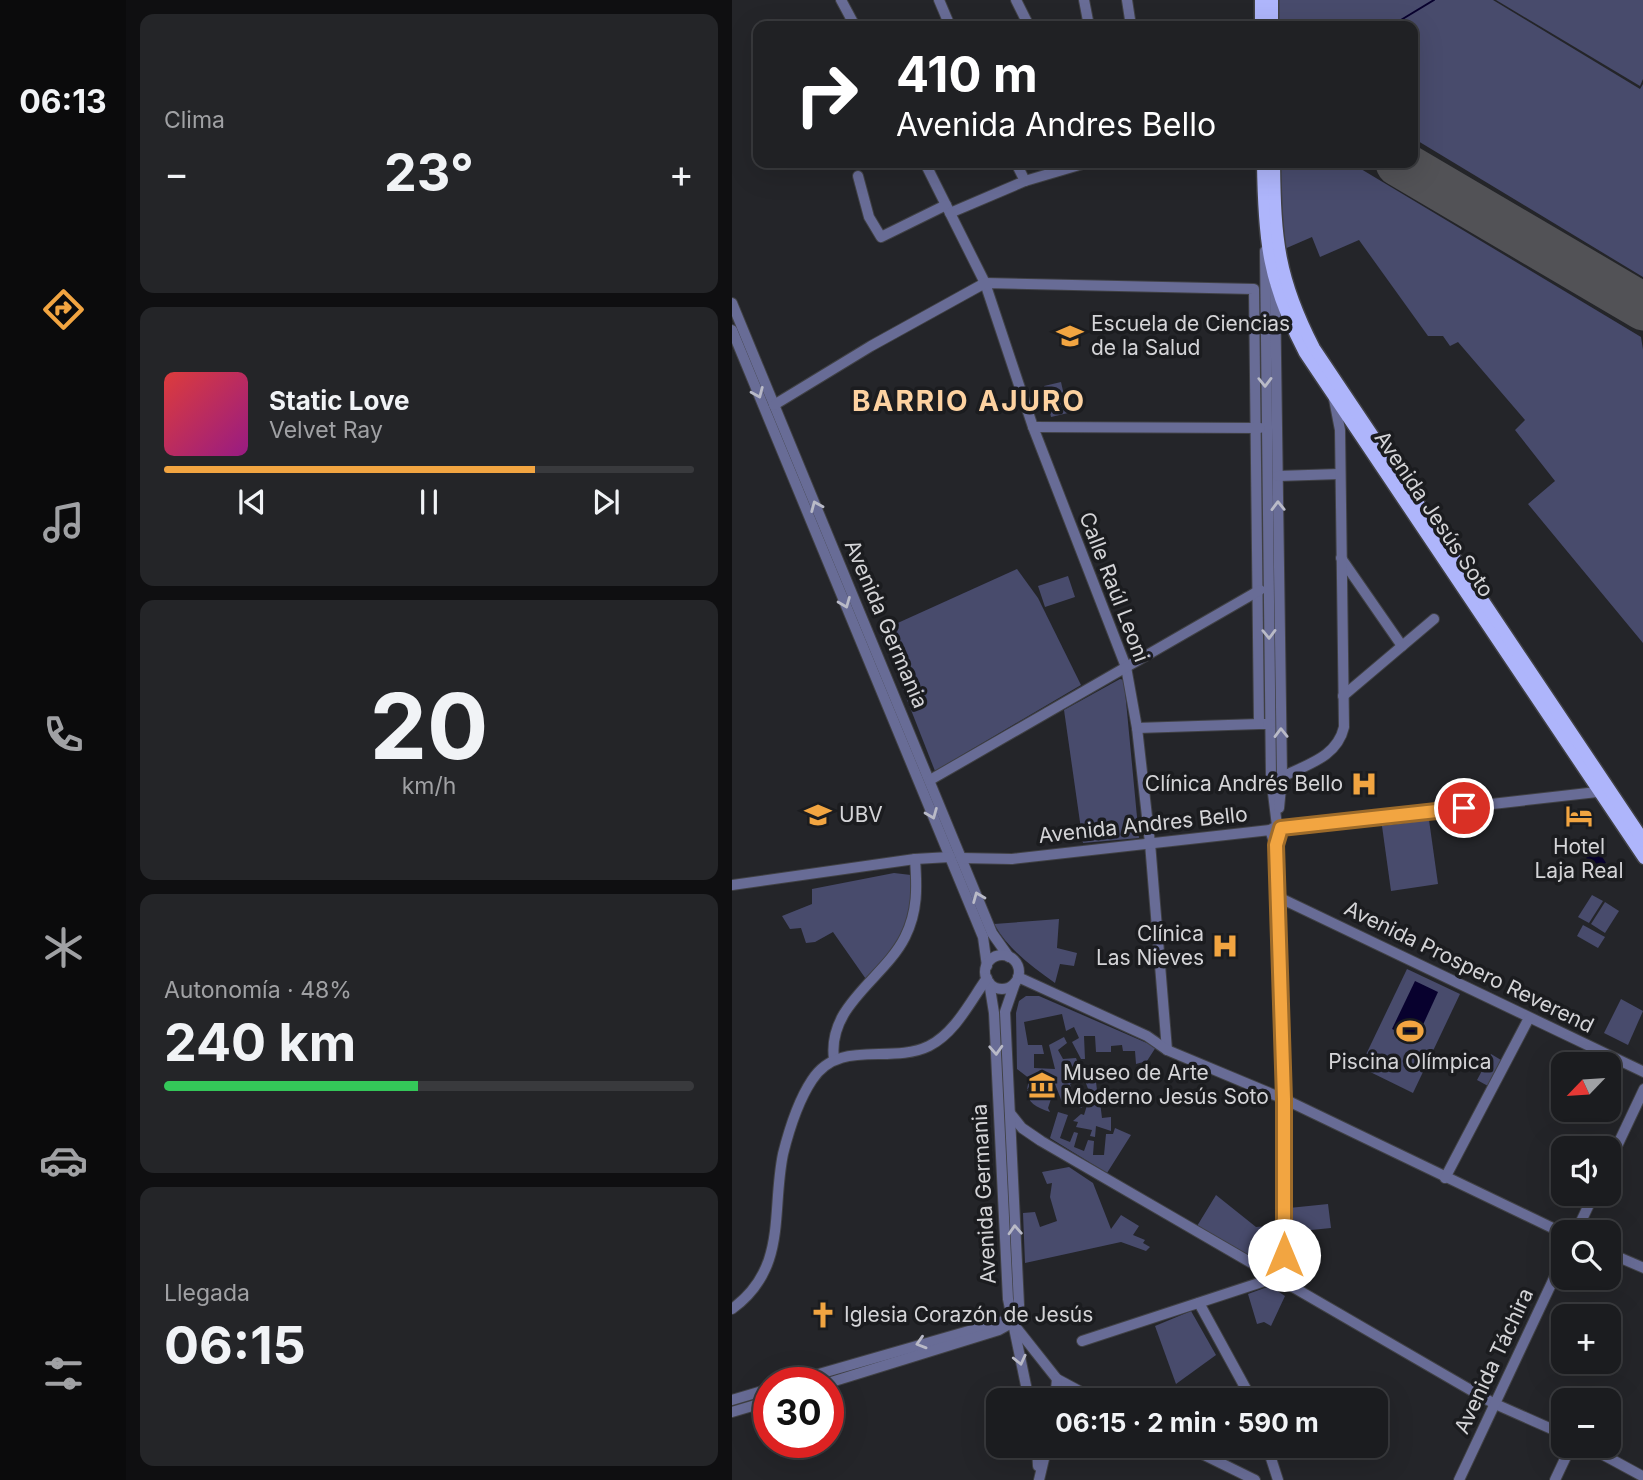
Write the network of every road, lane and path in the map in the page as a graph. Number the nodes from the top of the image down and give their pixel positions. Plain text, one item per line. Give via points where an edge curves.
1 (841, 0) edge
2 (939, 0) edge
3 (1016, 0) edge
4 (1084, 0) edge
5 (1127, 0) edge
6 (1261, 0) edge
7 (1272, 0) edge
8 (852, 21) edge
9 (948, 21) edge
10 (1026, 21) edge
11 (1088, 21) edge
12 (1130, 21) edge
13 (1261, 21) edge
14 (1272, 21) edge
15 (928, 168) edge
16 (1018, 168) edge
17 (1069, 168) edge
18 (1263, 168) edge
19 (1274, 168) edge
20 (858, 176) dead end
21 (1025, 181) junction
22 (948, 209) junction
23 (1266, 240) junction
24 (1278, 255) junction
25 (1275, 282) junction
26 (985, 283) junction
27 (732, 303) edge
28 (732, 330) edge
29 (1334, 399) junction
30 (774, 405) junction
31 (1254, 426) junction
32 (1033, 427) junction
33 (1266, 429) junction
34 (1339, 474) junction
35 (1278, 476) junction
36 (1341, 558) junction
37 (1268, 587) junction
38 (1257, 592) junction
39 (1434, 619) dead end
40 (1402, 646) junction
41 (1126, 667) junction
42 (1343, 696) junction
43 (1259, 724) junction
44 (1270, 724) junction
45 (1137, 728) junction
46 (1282, 777) junction
47 (930, 780) junction
48 (1604, 792) junction
49 (1276, 828) junction
50 (1644, 841) edge
51 (1150, 843) junction
52 (956, 858) junction
53 (1644, 858) edge
54 (915, 859) junction
55 (732, 885) edge
56 (1278, 897) junction
57 (1009, 957) junction
58 (987, 966) junction
59 (988, 980) junction
60 (1016, 980) junction
61 (1529, 1018) junction
62 (1167, 1050) junction
63 (834, 1059) junction
64 (1644, 1072) edge
65 (1644, 1089) edge
66 (1284, 1099) junction
67 (1010, 1113) junction
68 (1621, 1138) edge
69 (1041, 1141) junction
70 (1011, 1144) junction
71 (1445, 1178) junction
72 (1551, 1227) edge
73 (1621, 1258) edge
74 (1644, 1268) edge
75 (1279, 1279) junction
76 (1551, 1285) edge
77 (1199, 1303) junction
78 (732, 1309) edge
79 (1011, 1321) junction
80 (1082, 1341) dead end
81 (841, 1367) edge
82 (844, 1378) edge
83 (1058, 1379) junction
84 (1026, 1388) edge
85 (1057, 1388) edge
86 (1073, 1388) edge
87 (1245, 1388) edge
88 (753, 1394) edge
89 (732, 1400) edge
90 (1495, 1404) junction
91 (753, 1406) edge
92 (732, 1412) edge
93 (1551, 1429) edge
94 (1038, 1458) edge
95 (1044, 1458) edge
96 (1210, 1458) edge
97 (1271, 1458) edge
98 (1565, 1458) edge
99 (1609, 1458) edge
100 (1644, 1477) edge
101 (1039, 1480) edge
102 (1255, 1480) edge
103 (1278, 1480) edge
104 (1459, 1480) edge
105 (1555, 1480) edge

1 - 8 street
2 - 9 street
3 - 10 street
4 - 11 street
5 - 12 street
6 - 13 main road
7 - 14 main road
15 - 22 street, Calle Raúl Leoni
16 - 21 street
17 - 21 street
18 - 23 main road, Avenida Jesús Soto
19 - 24 main road, Avenida Jesús Soto
20 - 22 street via 869,217 881,237
21 - 22 street
22 - 26 street, Calle Raúl Leoni
23 - 25 main road, Avenida Jesús Soto
23 -> 33 street
24 - 25 street
24 - 48 main road, Avenida Jesús Soto via 1297,313 1325,366
25 - 29 main road, Avenida Jesús Soto via 1301,346
25 - 35 street
26 - 30 street
26 - 31 street via 1254,289
26 - 32 street, Calle Raúl Leoni
27 - 30 street, Avenida Germania
28 -> 52 street, Avenida Germania
29 - 34 street via 1340,430
29 - 48 main road, Avenida Jesús Soto
47 -> 30 street, Avenida Germania
31 - 32 street
31 - 33 street
31 - 38 street
32 - 41 street, Calle Raúl Leoni
33 - 37 street
34 - 35 street
34 - 36 street
46 -> 35 street
36 - 40 street
36 - 42 street
37 - 38 street
37 -> 44 street
38 - 41 street
38 - 43 street
39 - 40 street
40 - 42 street
41 - 45 street, Calle Raúl Leoni
41 - 47 street
42 - 46 street via 1344,727 1333,751
43 - 44 street
43 - 45 street
44 - 49 street
45 - 51 street, Calle Raúl Leoni
46 - 49 street
47 - 52 street, Avenida Germania
48 - 49 street, Avenida Andres Bello
48 - 50 main road, Avenida Jesús Soto
48 - 53 main road, Avenida Jesús Soto
49 - 51 street, Avenida Andres Bello
49 - 56 street
51 - 52 street, Avenida Andres Bello via 1012,859
51 - 62 street, Calle Raúl Leoni
52 - 54 street, Avenida Andres Bello
57 -> 52 street, Avenida Germania
52 - 58 street, Avenida Germania via 985,944
54 - 55 street, Avenida Andres Bello
54 - 63 street via 917,905 904,939 843,1013
56 - 61 street, Avenida Prospero Reverend
56 - 66 street
57 - 58 street via 996,957
57 - 60 street via 1017,967
58 - 59 street
59 - 60 street via 1004,989
59 - 63 street via 954,1026 929,1046 906,1054 851,1054
59 -> 79 street, Avenida Germania via 994,1013
60 - 62 street via 1147,1036
60 - 67 street, Avenida Germania via 1005,1012
61 - 64 street, Avenida Prospero Reverend
61 - 71 street
62 - 66 street
63 - 78 street via 815,1076 796,1113 783,1154 776,1230 766,1272 748,1297
65 - 68 street
66 - 71 street
66 - 75 street
67 - 69 street
67 - 70 street, Avenida Germania
69 - 70 street via 1023,1137
69 - 75 street
79 -> 70 street, Avenida Germania via 1019,1298
71 - 72 street
73 - 74 street
75 - 77 street
75 - 90 street
76 - 90 street, Avenida Táchira
77 - 80 street
77 - 87 street
79 -> 81 street via 970,1328
79 - 82 street via 999,1331
79 - 83 street
79 -> 84 street, Avenida Germania
83 - 85 street
83 - 86 street
88 - 89 street
90 - 93 street
90 - 104 street, Avenida Táchira
91 - 92 street
94 - 101 street
95 - 101 street
96 - 102 street
97 - 103 street
98 - 105 street
99 - 100 street

